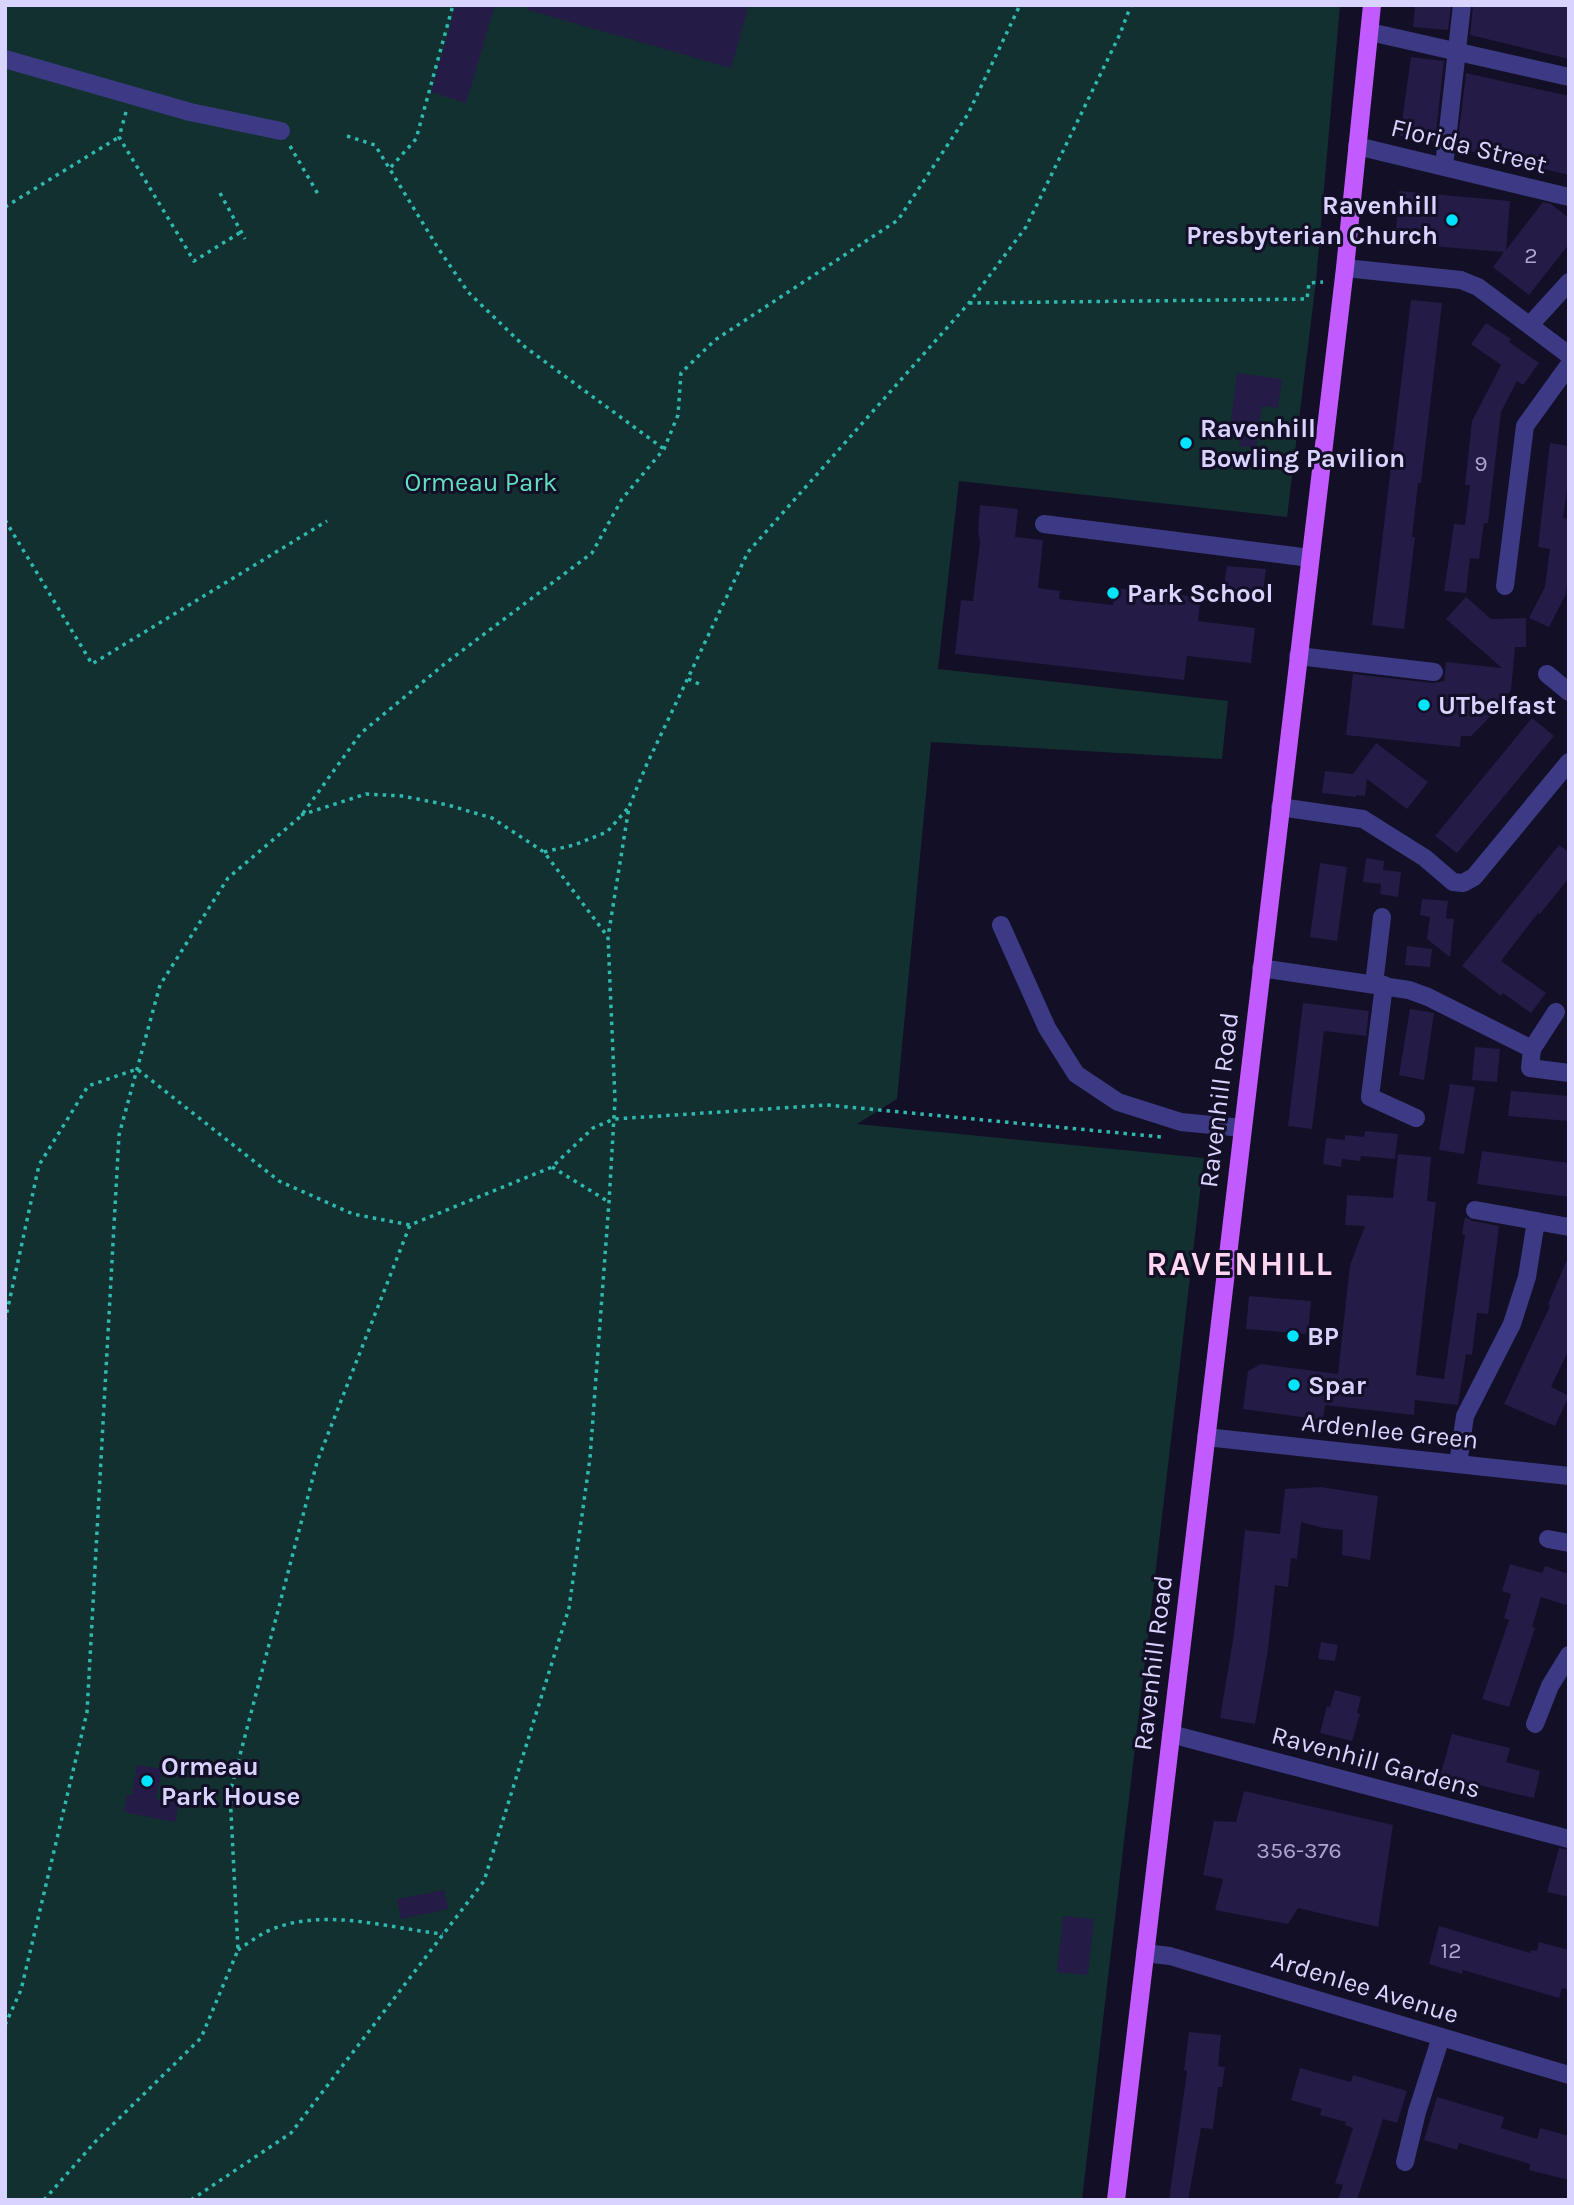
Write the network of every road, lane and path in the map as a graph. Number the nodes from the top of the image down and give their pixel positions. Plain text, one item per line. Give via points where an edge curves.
1 (453, 5) edge
2 (1020, 5) edge
3 (1131, 5) edge
4 (1372, 5) edge
5 (1462, 5) edge
6 (1370, 32) junction
7 (1458, 51) junction
8 (5, 60) edge
9 (1569, 77) edge
10 (131, 97) junction
11 (347, 136) dead end
12 (119, 137) junction
13 (285, 139) joint
14 (1357, 146) junction
15 (1444, 166) junction
16 (390, 168) junction
17 (220, 193) dead end
18 (318, 194) dead end
19 (1569, 197) edge
20 (5, 207) edge
21 (241, 232) junction
22 (245, 239) dead end
23 (1345, 268) junction
24 (1323, 282) dead end
25 (1569, 282) edge
26 (969, 303) junction
27 (1530, 325) junction
28 (1569, 355) edge
29 (1569, 365) edge
30 (664, 449) junction
31 (5, 520) edge
32 (327, 522) dead end
33 (1044, 524) dead end
34 (1310, 558) junction
35 (1505, 586) dead end
36 (1298, 656) junction
37 (1434, 671) dead end
38 (1547, 674) dead end
39 (688, 679) junction
40 (699, 684) dead end
41 (1569, 692) edge
42 (1569, 762) edge
43 (629, 807) junction
44 (1280, 807) junction
45 (300, 816) junction
46 (544, 852) junction
47 (1382, 916) dead end
48 (1001, 925) dead end
49 (608, 937) junction
50 (1261, 968) junction
51 (1379, 984) junction
52 (1556, 1012) dead end
53 (1532, 1049) junction
54 (137, 1069) junction
55 (1569, 1073) edge
56 (1416, 1118) dead end
57 (614, 1119) junction
58 (1242, 1128) junction
59 (1166, 1137) dead end
60 (552, 1167) junction
61 (609, 1202) junction
62 (1475, 1210) dead end
63 (1536, 1221) junction
64 (410, 1225) junction
65 (1569, 1227) edge
66 (5, 1321) edge
67 (1206, 1437) junction
68 (1458, 1464) junction
69 (1569, 1476) edge
70 (1548, 1539) dead end
71 (1569, 1543) edge
72 (1569, 1655) edge
73 (1535, 1724) dead end
74 (1171, 1734) junction
75 (1569, 1839) edge
76 (443, 1934) junction
77 (238, 1950) junction
78 (1145, 1953) junction
79 (5, 2025) edge
80 (1441, 2037) junction
81 (1569, 2075) edge
82 (1405, 2162) dead end
83 (44, 2200) edge
84 (191, 2200) edge
85 (1116, 2200) edge

1 - 16 path via 416,139
2 - 30 path via 968,114 898,220 715,341 681,373 678,415
3 - 26 path via 1026,227
4 - 6 main road, Ravenhill Road
5 - 7 street
6 - 7 street
6 - 14 main road, Ravenhill Road
7 - 9 street
7 - 15 street
8 - 10 street
10 - 12 path
10 - 13 street
11 - 16 path via 375,145
12 - 20 path
12 - 21 path via 194,261
13 - 18 path
14 - 15 street, Florida Street
14 - 23 main road, Ravenhill Road
15 - 19 street, Florida Street
16 - 30 path via 468,292 525,347
17 - 21 path
21 - 22 path
23 - 27 street via 1461,280
23 - 34 main road, Ravenhill Road
24 - 26 path via 1309,283 1307,299
25 - 27 street
26 - 39 path via 748,552
27 - 28 street
29 - 35 street via 1525,426
30 - 45 path via 622,499 592,553 361,733
31 - 32 path via 92,664
33 - 34 street
34 - 36 main road, Ravenhill Road
36 - 37 street
36 - 44 main road, Ravenhill Road
38 - 41 street
39 - 40 path
39 - 43 path
42 - 44 street via 1474,877 1463,883 1445,877 1425,858 1363,819
43 - 46 path via 607,832
43 - 49 path
44 - 50 main road, Ravenhill Road
45 - 46 path via 366,794 401,796 492,818
45 - 54 path via 228,878 160,985
46 - 49 path
47 - 51 street
48 - 58 street via 1047,1028 1076,1074 1118,1101 1181,1122
49 - 57 path
50 - 51 street
50 - 58 main road, Ravenhill Road
51 - 53 street via 1428,997
51 - 56 street via 1370,1097
52 - 53 street
53 - 55 street via 1530,1068
54 - 64 path via 279,1181 353,1214
54 - 66 path via 88,1086 39,1165
54 - 79 path via 119,1135 87,1712 21,1990
57 - 59 path via 827,1105
57 - 60 path via 593,1128
57 - 61 path
58 - 67 main road, Ravenhill Road
60 - 61 path
60 - 64 path
61 - 76 path via 590,1458 569,1608 484,1881
62 - 63 street
63 - 65 street
63 - 68 street via 1527,1277 1512,1324 1465,1416
64 - 77 path via 317,1462 230,1793
67 - 68 street, Ardenlee Green
67 - 74 main road, Ravenhill Road
68 - 69 street, Ardenlee Green
70 - 71 street
72 - 73 street
74 - 75 street, Ravenhill Gardens
74 - 78 main road, Ravenhill Road
76 - 77 path via 369,1921 300,1920 269,1930
76 - 84 path via 291,2133
77 - 83 path via 201,2038 95,2142
78 - 80 street, Ardenlee Avenue via 1170,1956
78 - 85 main road, Ravenhill Road
80 - 81 street, Ardenlee Avenue
80 - 82 street

